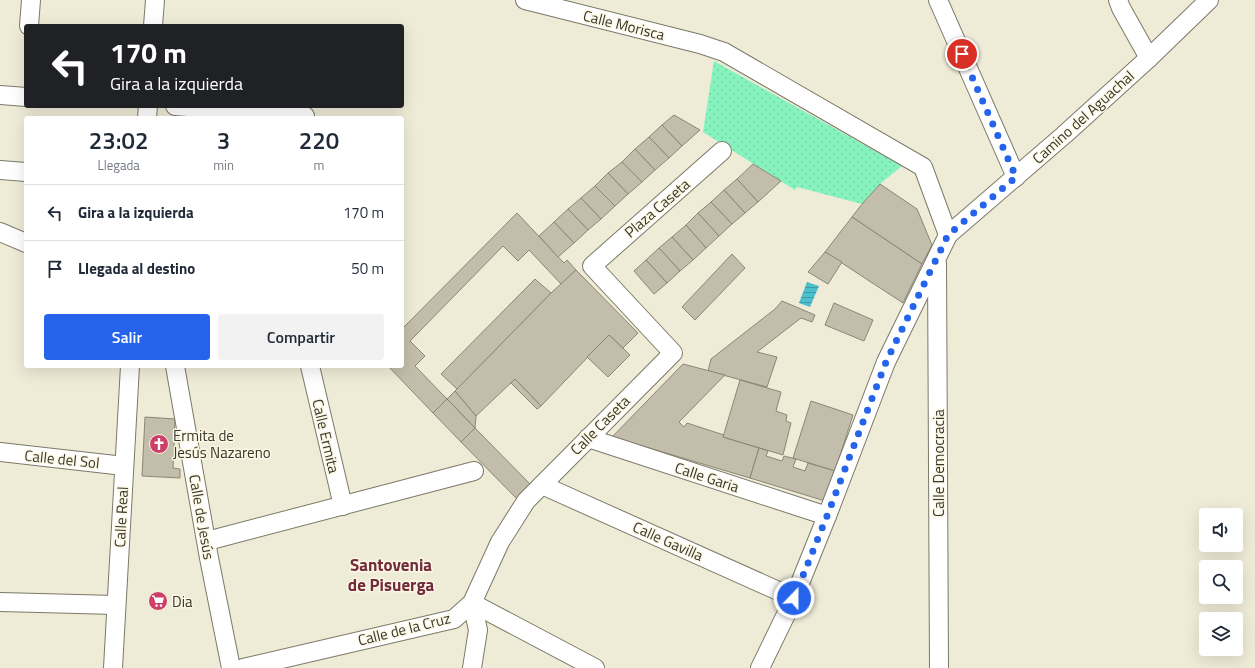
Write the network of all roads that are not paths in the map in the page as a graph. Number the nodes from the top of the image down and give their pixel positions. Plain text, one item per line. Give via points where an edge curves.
1 (31, 0) edge
2 (155, 0) edge
3 (526, 0) edge
4 (938, 0) edge
5 (1118, 0) edge
6 (1209, 0) edge
7 (29, 24) edge
8 (153, 24) edge
9 (1149, 58) junction
10 (24, 93) edge
11 (0, 95) edge
12 (201, 108) edge
13 (305, 116) dead end
14 (722, 151) dead end
15 (0, 170) edge
16 (24, 172) edge
17 (1016, 177) junction
18 (0, 232) edge
19 (948, 235) junction
20 (24, 242) edge
21 (937, 259) junction
22 (592, 266) joint
23 (130, 368) edge
24 (175, 368) edge
25 (310, 368) edge
26 (588, 438) junction
27 (0, 452) edge
28 (124, 466) junction
29 (474, 471) dead end
30 (542, 485) junction
31 (343, 506) junction
32 (827, 516) junction
33 (207, 541) junction
34 (794, 598) junction
35 (0, 602) edge
36 (472, 603) junction
37 (116, 605) junction
38 (113, 668) edge
39 (231, 668) edge
40 (243, 668) edge
41 (472, 668) edge
42 (595, 668) edge
43 (760, 668) edge
44 (939, 668) edge

1 - 7 street
2 - 8 street
3 - 19 street, Calle Morisca via 724,52 923,167
4 - 17 street
5 - 9 street
6 - 9 street, Camino del Aguachal
9 - 17 street, Camino del Aguachal
10 - 11 street
12 - 13 street
14 - 22 street, Plaza Caseta
15 - 16 street
17 - 19 street, Camino del Aguachal
18 - 20 street
19 - 21 street, Camino del Aguachal
21 - 32 street, Camino del Aguachal via 886,362
21 - 44 street, Calle Democracia
22 - 26 street, Calle Caseta via 673,353
23 - 28 street, Calle Real
24 - 33 street, Calle de Jesús
25 - 31 street, Calle Ermita
26 - 30 street, Calle Caseta
26 - 32 street, Calle Garia
27 - 28 street, Calle del Sol
28 - 37 street, Calle Real
29 - 31 street
30 - 34 street, Calle Gavilla
30 - 36 street, Calle Caseta via 526,501 500,542
31 - 33 street
32 - 34 street, Camino del Aguachal
33 - 39 street, Calle de Jesús
34 - 43 street, Camino del Aguachal
35 - 37 street
36 - 40 street, Calle de la Cruz via 454,619
36 - 41 street via 478,630
36 - 42 street
37 - 38 street, Calle Real

